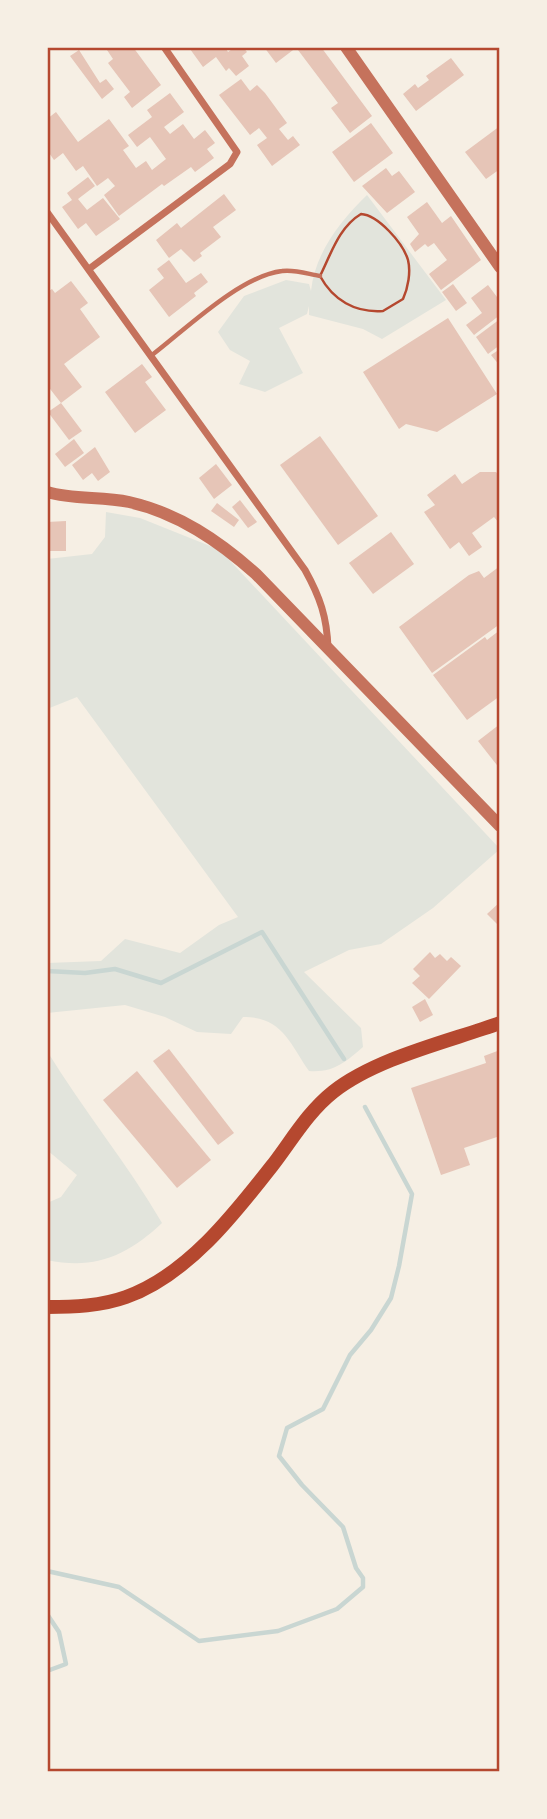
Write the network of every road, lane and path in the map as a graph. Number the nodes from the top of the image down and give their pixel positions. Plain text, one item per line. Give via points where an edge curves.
1 (164, 47) edge
2 (346, 47) edge
3 (47, 212) edge
4 (500, 267) edge
5 (89, 270) junction
6 (320, 276) junction
7 (152, 355) junction
8 (47, 492) edge
9 (327, 648) junction
10 (500, 826) edge
11 (500, 1023) edge
12 (47, 1307) edge

1 - 5 street via 237,152 230,164
2 - 4 street
3 - 5 street
5 - 7 street
6 - 6 path via 334,298 383,311 403,299 407,258 382,223 361,214 341,233
6 - 7 lane via 284,270 263,275
7 - 9 street via 305,570 324,608
8 - 9 street via 130,502 216,540 257,574
9 - 10 street
11 - 12 main road via 359,1074 333,1092 230,1215 165,1277 110,1302

